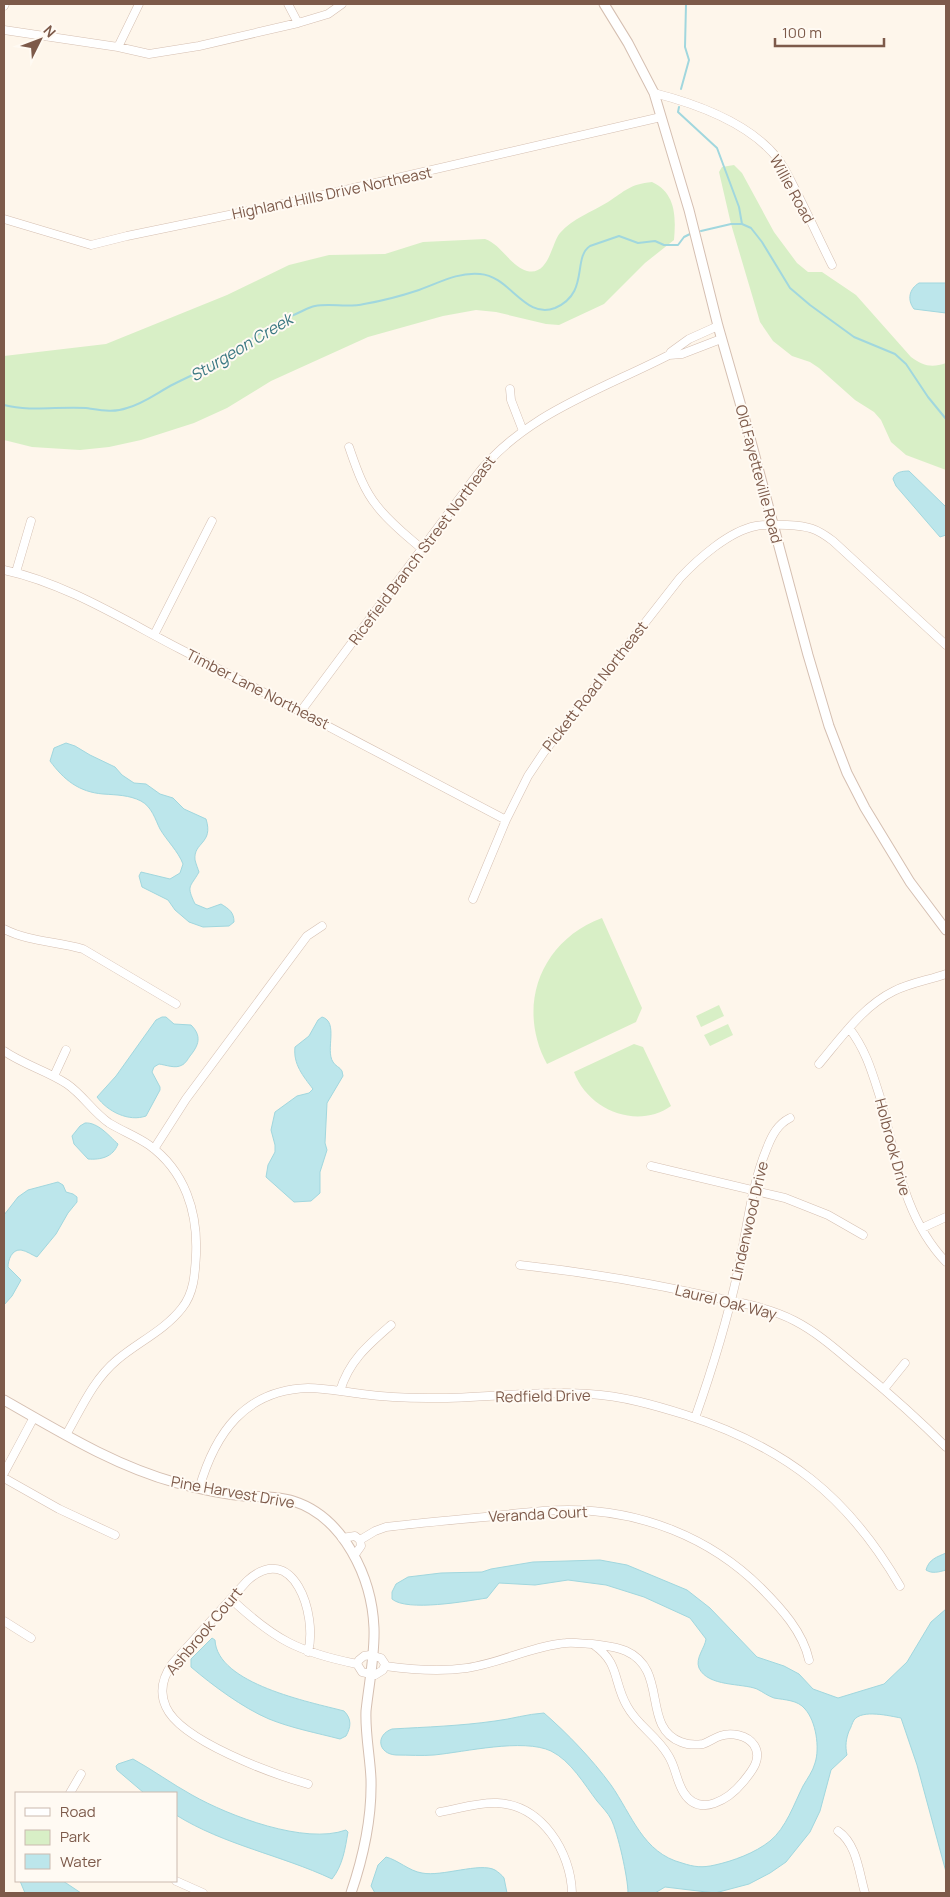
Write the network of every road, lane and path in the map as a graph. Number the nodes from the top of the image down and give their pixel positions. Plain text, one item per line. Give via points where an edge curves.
1 (139, 4) edge
2 (288, 4) edge
3 (342, 4) edge
4 (604, 4) edge
5 (298, 23) junction
6 (4, 30) edge
7 (118, 47) junction
8 (654, 93) junction
9 (662, 117) junction
10 (4, 219) edge
11 (832, 265) dead end
12 (718, 326) junction
13 (721, 338) junction
14 (669, 355) junction
15 (510, 389) dead end
16 (523, 431) junction
17 (349, 447) dead end
18 (31, 521) dead end
19 (212, 521) dead end
20 (772, 524) junction
21 (422, 549) junction
22 (4, 570) edge
23 (16, 572) junction
24 (154, 635) junction
25 (946, 645) edge
26 (301, 711) junction
27 (506, 820) junction
28 (473, 899) dead end
29 (322, 926) dead end
30 (4, 929) edge
31 (946, 930) edge
32 (946, 974) edge
33 (176, 1004) dead end
34 (849, 1028) junction
35 (66, 1050) dead end
36 (4, 1051) edge
37 (819, 1064) dead end
38 (54, 1076) junction
39 (790, 1118) dead end
40 (154, 1149) junction
41 (651, 1166) dead end
42 (755, 1190) junction
43 (946, 1217) edge
44 (922, 1228) junction
45 (863, 1235) dead end
46 (946, 1262) edge
47 (520, 1265) dead end
48 (731, 1301) junction
49 (391, 1325) dead end
50 (906, 1364) dead end
51 (884, 1389) junction
52 (340, 1391) junction
53 (4, 1400) edge
54 (34, 1418) junction
55 (695, 1418) junction
56 (66, 1435) junction
57 (946, 1447) edge
58 (4, 1473) edge
59 (4, 1478) edge
60 (199, 1489) junction
61 (115, 1535) dead end
62 (342, 1538) junction
63 (360, 1540) junction
64 (354, 1556) junction
65 (900, 1586) dead end
66 (231, 1599) junction
67 (4, 1621) edge
68 (31, 1638) dead end
69 (594, 1645) junction
70 (308, 1652) junction
71 (372, 1656) junction
72 (809, 1660) dead end
73 (357, 1664) junction
74 (385, 1666) junction
75 (370, 1675) junction
76 (80, 1774) dead end
77 (308, 1784) dead end
78 (71, 1792) edge
79 (440, 1812) dead end
80 (838, 1831) dead end
81 (178, 1882) edge
82 (203, 1893) edge
83 (351, 1893) edge
84 (572, 1893) edge
85 (864, 1893) edge

1 - 7 street
2 - 5 street
3 - 5 street via 328,14
4 - 8 street, Old Fayetteville Road
5 - 7 street via 149,54
6 - 7 street
8 - 9 street, Old Fayetteville Road
8 - 11 street, Willie Road via 700,107 751,133 768,148 788,176
9 - 10 street, Highland Hills Drive Northeast via 306,200 91,245
9 - 12 street, Old Fayetteville Road
12 - 13 street, Old Fayetteville Road
12 - 14 street, Ricefield Branch Street Northeast via 689,339
13 - 14 street, Ricefield Branch Street Northeast via 682,354
13 - 20 street, Old Fayetteville Road
14 - 16 street, Ricefield Branch Street Northeast via 563,407
15 - 16 street
16 - 21 street, Ricefield Branch Street Northeast via 492,456
17 - 21 street via 376,506
18 - 23 street
19 - 24 street
20 - 25 street, Pickett Road Northeast via 802,526 821,532
20 - 27 street, Pickett Road Northeast via 756,526 723,542 680,578 544,752
20 - 31 street, Old Fayetteville Road via 824,708 847,773 889,851
21 - 26 street, Ricefield Branch Street Northeast
22 - 23 street, Timber Lane Northeast
23 - 24 street, Timber Lane Northeast via 51,584
24 - 26 street, Timber Lane Northeast
26 - 27 street, Timber Lane Northeast
27 - 28 street, Pickett Road Northeast
29 - 40 street via 307,936 186,1099
30 - 33 street via 28,939 66,944 83,950
32 - 34 street via 895,990 858,1017
34 - 37 street
34 - 44 street, Holbrook Drive via 869,1059 902,1186
35 - 38 street
36 - 38 street
38 - 40 street via 74,1089 110,1123
39 - 42 street, Lindenwood Drive via 771,1138
40 - 56 street via 181,1180 193,1211 197,1240 191,1291 182,1308 169,1321 108,1368
41 - 42 street
42 - 45 street via 815,1209
42 - 48 street, Lindenwood Drive
43 - 44 street
44 - 46 street, Holbrook Drive
47 - 48 street, Laurel Oak Way via 606,1275
48 - 51 street, Laurel Oak Way via 782,1315 805,1327
48 - 55 street, Lindenwood Drive
49 - 52 street via 354,1360
50 - 51 street
51 - 57 street, Laurel Oak Way
52 - 55 street, Redfield Drive via 390,1397 444,1398 590,1394 641,1402
52 - 60 street, Redfield Drive via 292,1390 265,1398 247,1409 226,1428 217,1442
53 - 54 street, Pine Harvest Drive
54 - 56 street, Pine Harvest Drive
54 - 58 street
55 - 65 street, Redfield Drive via 766,1448 816,1482 864,1532
56 - 60 street, Pine Harvest Drive via 129,1467
59 - 61 street via 59,1510
60 - 62 street, Pine Harvest Drive via 293,1501 324,1518
62 - 63 street via 355,1536
62 - 64 street, Pine Harvest Drive
63 - 64 street via 362,1546
63 - 72 street, Veranda Court via 386,1527 543,1511 594,1511 637,1518 694,1540 744,1572 784,1613 804,1644
64 - 71 street, Pine Harvest Drive via 372,1606
66 - 70 street via 268,1631
66 - 70 street, Ashbrook Court via 256,1573 271,1569 287,1573 295,1580 306,1602 311,1632
66 - 77 street, Ashbrook Court via 168,1670 162,1689 166,1707 180,1724 222,1750 260,1769
67 - 68 street
69 - 69 street via 612,1665 629,1710 667,1752 687,1798 709,1805 734,1791 756,1762 756,1749 751,1742 745,1737 729,1734 698,1744 675,1740 661,1724 652,1682 641,1661 620,1648
69 - 74 street via 560,1644 461,1669 430,1671
70 - 73 street
71 - 73 street via 364,1656
71 - 74 street via 381,1658
71 - 75 street, Pine Harvest Drive
73 - 75 street via 362,1672
74 - 75 street via 380,1673
75 - 83 street, Pine Harvest Drive via 366,1722 371,1806 365,1849
76 - 78 street
79 - 84 street via 497,1803 514,1805 530,1813 558,1843 566,1861
80 - 85 street via 852,1847
81 - 82 street

